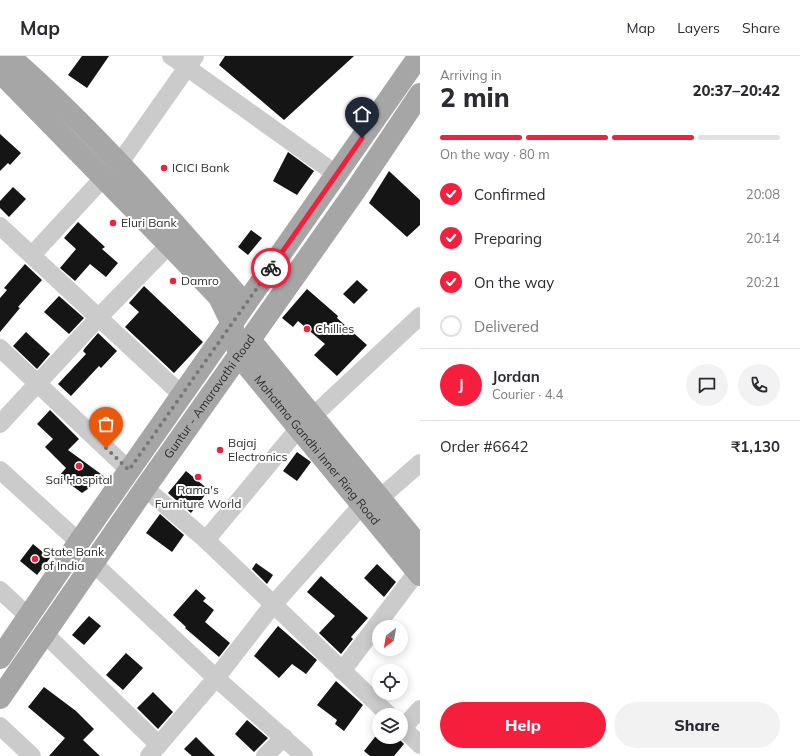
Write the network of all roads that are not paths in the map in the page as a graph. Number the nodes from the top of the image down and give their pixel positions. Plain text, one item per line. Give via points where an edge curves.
1 (9, 56) edge
2 (171, 56) edge
3 (419, 56) edge
4 (191, 62) edge
5 (2, 79) edge
6 (412, 83) edge
7 (420, 94) edge
8 (111, 170) junction
9 (336, 174) junction
10 (0, 226) edge
11 (170, 245) junction
12 (32, 255) junction
13 (245, 304) junction
14 (420, 316) edge
15 (99, 317) junction
16 (232, 324) junction
17 (0, 348) edge
18 (244, 348) junction
19 (38, 382) junction
20 (182, 395) junction
21 (306, 422) junction
22 (0, 424) edge
23 (420, 463) edge
24 (0, 470) edge
25 (129, 470) junction
26 (145, 488) junction
27 (371, 501) junction
28 (107, 502) junction
29 (126, 516) junction
30 (206, 540) junction
31 (79, 542) junction
32 (420, 547) edge
33 (93, 563) junction
34 (419, 573) edge
35 (0, 590) edge
36 (272, 606) junction
37 (28, 616) junction
38 (45, 634) junction
39 (0, 658) edge
40 (342, 671) junction
41 (216, 678) junction
42 (0, 698) edge
43 (382, 708) edge
44 (420, 709) edge
45 (408, 721) edge
46 (0, 726) edge
47 (408, 733) edge
48 (284, 737) junction
49 (420, 746) edge
50 (154, 751) edge
51 (32, 756) edge
52 (265, 756) edge
53 (304, 756) edge

1 - 8 main road, Mahatma Gandhi Inner Ring Road via 32,77
2 - 4 street
3 - 6 main road, Guntur - Amaravathi Road
4 - 8 street
4 - 9 street
5 - 8 main road, Mahatma Gandhi Inner Ring Road
6 - 9 main road, Guntur - Amaravathi Road
7 - 18 main road, Guntur - Amaravathi Road
8 - 11 main road, Mahatma Gandhi Inner Ring Road
8 - 12 street
8 - 13 main road, Mahatma Gandhi Inner Ring Road
9 - 13 main road, Guntur - Amaravathi Road
10 - 12 street
11 - 15 street
11 - 16 main road, Mahatma Gandhi Inner Ring Road via 219,297
12 - 15 street
13 - 16 main road, Guntur - Amaravathi Road
14 - 21 street
15 - 19 street
15 - 20 street
16 - 18 main road, Mahatma Gandhi Inner Ring Road
16 - 20 main road, Guntur - Amaravathi Road
17 - 19 street
18 - 21 main road, Mahatma Gandhi Inner Ring Road
18 - 26 main road, Guntur - Amaravathi Road
19 - 22 street
19 - 25 street
20 - 25 main road, Guntur - Amaravathi Road
21 - 27 main road, Mahatma Gandhi Inner Ring Road
21 - 30 street
23 - 27 street
24 - 31 street
25 - 28 main road, Guntur - Amaravathi Road
26 - 29 main road, Guntur - Amaravathi Road
26 - 30 street
27 - 32 main road, Mahatma Gandhi Inner Ring Road
27 - 34 main road, Mahatma Gandhi Inner Ring Road
27 - 36 street
28 - 29 main road
28 - 31 main road, Guntur - Amaravathi Road
29 - 33 main road, Guntur - Amaravathi Road
30 - 36 street
31 - 37 main road, Guntur - Amaravathi Road
33 - 38 main road, Guntur - Amaravathi Road
33 - 41 street
34 - 40 street
35 - 37 street
36 - 40 street
36 - 41 street
37 - 39 main road, Guntur - Amaravathi Road
38 - 42 main road, Guntur - Amaravathi Road
38 - 50 street
40 - 43 street
41 - 48 street
41 - 50 street
44 - 45 street
46 - 51 street
47 - 49 street
48 - 52 street
48 - 53 street

